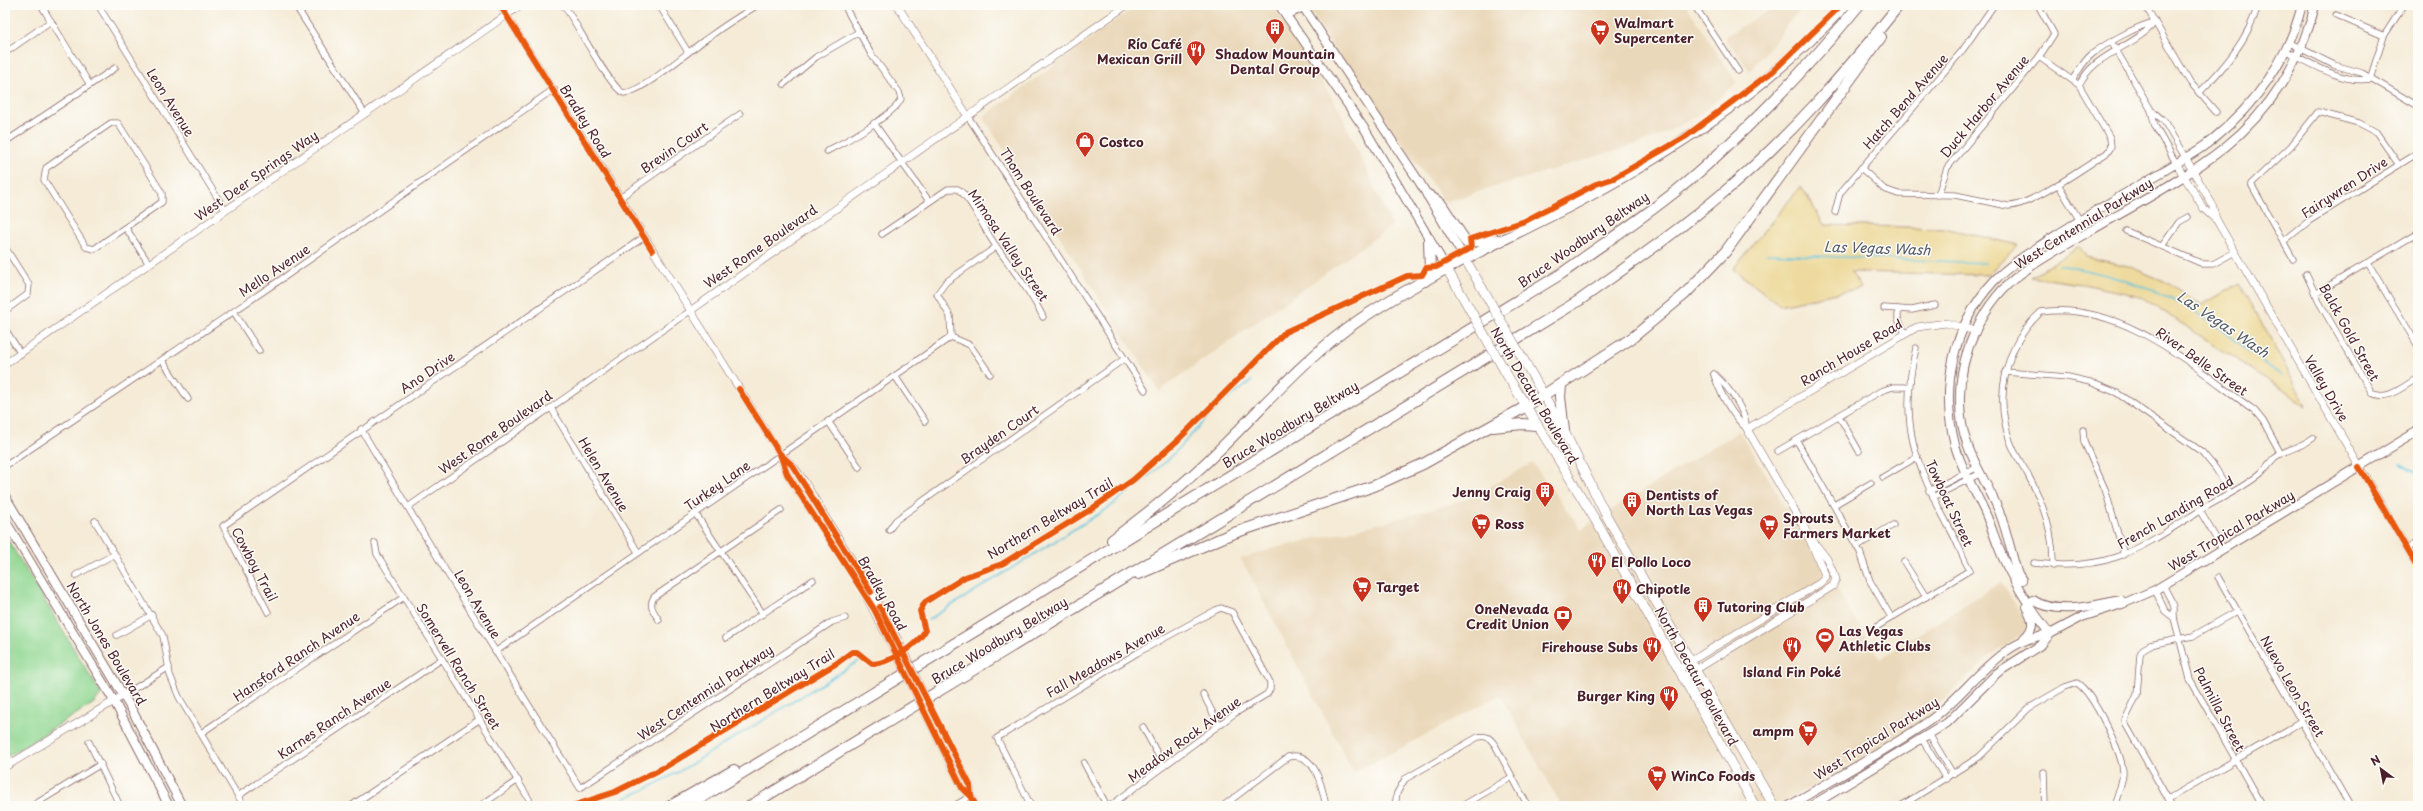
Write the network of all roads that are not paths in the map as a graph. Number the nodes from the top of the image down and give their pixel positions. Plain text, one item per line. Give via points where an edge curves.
1 (41, 5) edge
2 (98, 5) edge
3 (295, 5) edge
4 (500, 5) edge
5 (521, 5) edge
6 (659, 5) edge
7 (758, 5) edge
8 (844, 5) edge
9 (897, 5) edge
10 (1127, 5) edge
11 (1279, 5) edge
12 (1694, 5) edge
13 (1845, 5) edge
14 (1859, 5) edge
15 (1899, 5) edge
16 (1902, 5) edge
17 (1994, 5) edge
18 (2038, 5) edge
19 (2145, 5) edge
20 (2258, 5) edge
21 (2302, 5) edge
22 (2315, 5) edge
23 (2404, 5) edge
24 (1302, 6) edge
25 (565, 7) dead end
26 (749, 7) edge
27 (506, 15) junction
28 (1287, 15) junction
29 (2336, 15) dead end
30 (50, 20) junction
31 (2155, 22) junction
32 (859, 32) junction
33 (2384, 36) junction
34 (2112, 43) junction
35 (2290, 43) junction
36 (2301, 48) junction
37 (2116, 50) junction
38 (2286, 51) junction
39 (688, 52) junction
40 (5, 53) edge
41 (2297, 56) junction
42 (2039, 58) junction
43 (115, 68) dead end
44 (1738, 71) dead end
45 (2370, 79) junction
46 (2072, 80) junction
47 (784, 84) dead end
48 (90, 85) junction
49 (2079, 85) junction
50 (554, 89) junction
51 (2199, 93) junction
52 (2418, 106) edge
53 (2151, 110) junction
54 (2216, 112) dead end
55 (365, 114) junction
56 (740, 114) dead end
57 (968, 115) junction
58 (874, 123) junction
59 (5, 142) edge
60 (827, 150) dead end
61 (2418, 153) edge
62 (2185, 157) junction
63 (902, 162) junction
64 (2176, 162) junction
65 (2399, 165) junction
66 (1861, 168) junction
67 (2192, 170) junction
68 (2184, 175) junction
69 (2058, 184) junction
70 (1428, 195) junction
71 (1938, 195) junction
72 (621, 197) junction
73 (929, 201) junction
74 (225, 210) junction
75 (1835, 212) dead end
76 (2188, 217) dead end
77 (2216, 219) junction
78 (2080, 221) junction
79 (126, 228) junction
80 (2126, 231) dead end
81 (2418, 233) edge
82 (882, 234) dead end
83 (644, 237) junction
84 (1429, 239) junction
85 (1504, 239) junction
86 (2284, 241) junction
87 (2162, 246) junction
88 (5, 247) edge
89 (996, 247) junction
90 (2234, 252) junction
91 (2293, 258) dead end
92 (1465, 259) junction
93 (2368, 263) junction
94 (149, 264) junction
95 (1446, 269) junction
96 (2306, 274) dead end
97 (1425, 281) junction
98 (2315, 294) junction
99 (1935, 305) dead end
100 (1884, 308) dead end
101 (1898, 309) junction
102 (5, 311) edge
103 (690, 311) junction
104 (234, 312) junction
105 (1043, 317) dead end
106 (1963, 327) junction
107 (5, 329) edge
108 (1976, 331) junction
109 (1904, 333) junction
110 (951, 336) junction
111 (2418, 346) edge
112 (1916, 348) dead end
113 (259, 351) dead end
114 (20, 354) junction
115 (1124, 359) junction
116 (162, 360) junction
117 (5, 364) edge
118 (2005, 372) junction
119 (990, 374) dead end
120 (895, 376) junction
121 (2418, 378) edge
122 (1561, 385) junction
123 (1909, 387) junction
124 (1144, 390) dead end
125 (1544, 396) junction
126 (188, 399) dead end
127 (1525, 407) junction
128 (551, 408) junction
129 (1839, 416) junction
130 (828, 421) junction
131 (926, 421) dead end
132 (1536, 425) junction
133 (1489, 428) junction
134 (361, 429) junction
135 (1746, 429) junction
136 (2083, 430) dead end
137 (1564, 431) junction
138 (2418, 431) edge
139 (2313, 438) dead end
140 (1796, 441) junction
141 (1778, 451) dead end
142 (1859, 451) dead end
143 (780, 454) junction
144 (2281, 454) junction
145 (1917, 457) junction
146 (5, 466) edge
147 (859, 467) dead end
148 (2359, 467) junction
149 (1978, 471) junction
150 (1966, 476) junction
151 (1883, 477) dead end
152 (1871, 483) dead end
153 (1929, 491) junction
154 (2230, 492) junction
155 (5, 496) edge
156 (1933, 497) junction
157 (1834, 505) junction
158 (408, 507) junction
159 (781, 510) dead end
160 (2200, 511) junction
161 (695, 513) junction
162 (5, 520) edge
163 (95, 521) dead end
164 (1893, 525) dead end
165 (223, 526) joint
166 (1805, 529) junction
167 (889, 530) dead end
168 (2418, 542) edge
169 (375, 543) dead end
170 (1857, 546) junction
171 (1998, 546) junction
172 (37, 549) junction
173 (2407, 549) junction
174 (2223, 550) junction
175 (638, 552) junction
176 (721, 552) junction
177 (115, 554) junction
178 (26, 555) junction
179 (2124, 555) junction
180 (1904, 562) dead end
181 (2034, 564) dead end
182 (2053, 566) junction
183 (2418, 568) edge
184 (76, 575) dead end
185 (1066, 575) junction
186 (2218, 578) dead end
187 (813, 580) dead end
188 (2163, 585) junction
189 (1829, 589) junction
190 (2155, 590) junction
191 (1097, 593) junction
192 (2143, 596) junction
193 (404, 597) junction
194 (1926, 597) junction
195 (2034, 600) junction
196 (2172, 602) junction
197 (1787, 603) junction
198 (2163, 607) junction
199 (1227, 609) joint
200 (2237, 611) junction
201 (268, 612) dead end
202 (763, 614) junction
203 (152, 615) junction
204 (1891, 617) junction
205 (845, 618) dead end
206 (2174, 618) junction
207 (659, 620) dead end
208 (1750, 626) junction
209 (1872, 629) dead end
210 (1755, 633) junction
211 (2050, 634) junction
212 (117, 635) dead end
213 (726, 638) dead end
214 (2179, 639) junction
215 (495, 652) junction
216 (2001, 655) junction
217 (442, 659) junction
218 (1692, 661) junction
219 (169, 668) junction
220 (1697, 669) junction
221 (1680, 673) junction
222 (1202, 694) dead end
223 (124, 695) junction
224 (114, 701) junction
225 (480, 719) junction
226 (2301, 722) junction
227 (1219, 725) junction
228 (1143, 727) dead end
229 (1919, 727) junction
230 (812, 729) junction
231 (200, 733) junction
232 (1925, 736) junction
233 (89, 742) dead end
234 (1943, 758) junction
235 (2235, 760) junction
236 (1936, 762) junction
237 (1084, 763) dead end
238 (101, 764) junction
239 (1164, 766) junction
240 (5, 767) edge
241 (2044, 772) dead end
242 (1953, 774) junction
243 (1512, 777) junction
244 (1946, 779) junction
245 (518, 780) junction
246 (580, 788) joint
247 (238, 796) junction
248 (971, 796) junction
249 (529, 799) dead end
250 (2168, 799) junction
251 (32, 806) edge
252 (120, 806) edge
253 (169, 806) edge
254 (182, 806) edge
255 (244, 806) edge
256 (351, 806) edge
257 (480, 806) edge
258 (670, 806) edge
259 (688, 806) edge
260 (750, 806) edge
261 (954, 806) edge
262 (976, 806) edge
263 (1031, 806) edge
264 (1107, 806) edge
265 (1110, 806) edge
266 (1223, 806) edge
267 (1326, 806) edge
268 (1395, 806) edge
269 (1462, 806) edge
270 (1528, 806) edge
271 (1755, 806) edge
272 (1774, 806) edge
273 (1789, 806) edge
274 (1811, 806) edge
275 (1901, 806) edge
276 (2045, 806) edge
277 (2114, 806) edge
278 (2172, 806) edge
279 (2262, 806) edge
280 (2350, 806) edge

1 - 30 street
2 - 74 street, Leon Avenue
3 - 55 street
4 - 27 street, Bradley Road
5 - 27 street, West Deer Springs Way
6 - 39 street
7 - 26 street
8 - 32 street
9 - 57 street, Thom Boulevard
10 - 57 street, West Rome Boulevard
11 - 28 main road, North Decatur Boulevard
12 - 44 street
13 - 85 highway via 1787,62 1704,127 1633,171
14 - 185 highway, Bruce Woodbury Beltway via 1824,48 1760,114 1699,171 1632,223 1561,274
15 - 191 highway, Bruce Woodbury Beltway via 1849,66 1791,129 1724,192 1647,252 1580,300
16 - 122 highway via 1756,212 1716,262 1684,295 1646,327
17 - 66 street, Hatch Bend Avenue via 1962,51
18 - 42 street, Duck Harbor Avenue via 2054,34
19 - 31 street
20 - 51 street via 2239,46 2221,71
21 - 35 main road, West Centennial Parkway
22 - 36 main road, West Centennial Parkway
23 - 33 street
24 - 28 main road
24 - 70 main road, North Decatur Boulevard
25 - 39 street via 614,87 624,93 634,90
26 - 39 street
27 - 50 street, Bradley Road
27 - 55 street, West Deer Springs Way
28 - 84 main road, North Decatur Boulevard via 1366,131
29 - 33 street
30 - 40 street
30 - 48 street
31 - 34 street via 2144,24
31 - 37 street via 2148,31
31 - 51 street
32 - 47 street via 816,57
32 - 58 street via 871,54 899,92 901,99 897,106
33 - 45 street
34 - 37 street, Valley Drive
34 - 46 street via 2092,55
35 - 36 street
35 - 38 main road, West Centennial Parkway
36 - 41 main road, West Centennial Parkway
36 - 45 street via 2338,66 2362,73
37 - 49 street via 2095,63
37 - 53 street, Valley Drive
38 - 41 street
38 - 62 main road, West Centennial Parkway via 2269,78 2238,116 2213,139
41 - 45 street via 2349,79
41 - 67 main road, West Centennial Parkway via 2283,81 2257,117 2225,147
42 - 46 street
42 - 71 street, Duck Harbor Avenue via 1947,168
43 - 48 street
45 - 52 street via 2378,81
46 - 49 street
48 - 59 street
49 - 69 street via 2110,138 2111,147 2106,153
50 - 72 street, Bradley Road
50 - 104 street, Mello Avenue
51 - 54 street
53 - 62 street, Valley Drive via 2164,121
53 - 64 street, Valley Drive via 2155,126
55 - 74 street, West Deer Springs Way
56 - 72 street, Brevin Court
57 - 63 street, West Rome Boulevard
57 - 115 street, Thom Boulevard
58 - 60 street
58 - 63 street
61 - 65 street, Fairywren Drive
62 - 64 main road, West Centennial Parkway
62 - 67 street, Valley Drive
63 - 73 street
63 - 103 street, West Rome Boulevard
64 - 68 street, Valley Drive
64 - 78 main road, West Centennial Parkway
65 - 86 street, Fairywren Drive via 2309,221
65 - 86 street via 2376,132 2359,123 2318,112 2291,146 2251,184
66 - 71 street via 1884,189 1898,194
66 - 75 street, Hatch Bend Avenue via 1840,193
67 - 68 main road, West Centennial Parkway
67 - 77 street, Valley Drive via 2212,204
68 - 77 street, Valley Drive via 2204,209
68 - 108 main road, West Centennial Parkway via 2022,272 1992,304
69 - 71 street via 2017,206 1955,195
69 - 78 street
70 - 85 highway via 1441,204 1466,242
70 - 92 main road, North Decatur Boulevard
72 - 83 street, Bradley Road
73 - 82 street
73 - 89 street, Mimosa Valley Street via 948,189 955,188 967,199
74 - 94 street, West Deer Springs Way
76 - 87 street via 2179,222
77 - 90 street, Valley Drive
78 - 106 main road, West Centennial Parkway via 2029,253 1995,280
79 - 79 street via 94,249 86,246 44,180 46,168 111,123 118,124 129,138 162,193 162,202
79 - 94 street
80 - 87 street
81 - 93 street
83 - 103 street, Bradley Road
83 - 134 street, Ano Drive
84 - 95 main road, North Decatur Boulevard
84 - 97 highway via 1430,272
85 - 92 highway
86 - 91 street
87 - 90 street via 2203,264 2213,264
88 - 102 street via 29,285 28,294
89 - 105 street, Mimosa Valley Street via 1028,288
89 - 110 street via 946,282 937,294 950,316
90 - 148 street, Valley Drive
92 - 95 highway
92 - 125 main road, North Decatur Boulevard, bridge
93 - 98 street
93 - 111 street
94 - 114 street, West Deer Springs Way
95 - 97 highway
95 - 127 main road, North Decatur Boulevard, bridge
96 - 98 street, Balck Gold Street
97 - 185 highway via 1373,311 1326,344 1188,479
98 - 121 street, Balck Gold Street via 2369,389 2380,396 2389,395
99 - 101 street via 1920,309
100 - 101 street
101 - 109 street
103 - 128 street, West Rome Boulevard
103 - 143 street, Bradley Road
104 - 113 street
104 - 116 street, Mello Avenue
106 - 108 street, Ranch House Road
106 - 109 street, Ranch House Road via 1933,323
106 - 150 main road, West Centennial Parkway via 1950,372 1948,406 1955,446
107 - 114 street
108 - 149 main road, West Centennial Parkway via 1965,361 1960,405 1966,443
109 - 135 street, Ranch House Road
110 - 119 street via 970,345
110 - 120 street, Turkey Lane
112 - 123 street, Towboat Street
114 - 117 street, West Deer Springs Way
115 - 124 street, Thom Boulevard
115 - 167 street, Brayden Court via 896,520
116 - 126 street
116 - 146 street, Mello Avenue
118 - 144 street, River Belle Street via 2020,338 2041,312 2068,312 2108,320 2131,328 2165,346 2254,410
118 - 154 street via 2068,376 2117,392 2202,452
118 - 182 street via 2003,406 2010,442 2037,493 2047,519 2053,541
120 - 130 street, Turkey Lane
120 - 131 street
122 - 125 highway
122 - 137 highway
123 - 129 street via 1886,389
123 - 145 street, Towboat Street via 1909,419
125 - 127 highway
125 - 137 main road, North Decatur Boulevard
127 - 132 main road, North Decatur Boulevard
127 - 133 highway
128 - 158 street, West Rome Boulevard
128 - 175 street, Helen Avenue
129 - 140 street
129 - 142 street
130 - 143 street, Turkey Lane
130 - 147 street
132 - 133 highway
132 - 221 main road, North Decatur Boulevard via 1593,516
133 - 191 highway via 1436,458 1386,481 1231,534
134 - 158 street, Leon Avenue
134 - 165 street, Ano Drive
135 - 135 street via 1742,411 1726,385 1714,374 1719,389
135 - 166 street
136 - 179 street via 2084,442 2105,489
137 - 218 main road, North Decatur Boulevard via 1606,515
138 - 148 main road, West Tropical Parkway
139 - 144 street, French Landing Road
140 - 141 street
140 - 157 street
143 - 161 street, Turkey Lane
143 - 248 street, Bradley Road, bridge via 787,474 896,644 962,788
144 - 154 street, French Landing Road via 2261,473
145 - 151 street
145 - 153 street, Towboat Street
148 - 173 street, Valley Drive
148 - 174 main road, West Tropical Parkway
149 - 150 street
149 - 195 main road, West Centennial Parkway via 1998,509 2017,572
150 - 153 street
150 - 156 street
150 - 171 main road, West Centennial Parkway via 1985,511
152 - 157 street
153 - 156 street, Towboat Street
154 - 160 street, French Landing Road
155 - 172 main road, North Jones Boulevard
156 - 194 street, Towboat Street via 1970,570
157 - 170 street
158 - 215 street, Leon Avenue
159 - 176 street
160 - 174 street
160 - 179 street, French Landing Road
161 - 175 street, Turkey Lane
161 - 176 street
162 - 178 main road, North Jones Boulevard
163 - 177 street
164 - 170 street
165 - 201 street, Cowboy Trail
166 - 189 street via 1836,576 1835,583
166 - 197 street via 1826,573 1825,579
168 - 173 street
169 - 193 street, Somervell Ranch Street via 377,554
170 - 204 street via 1870,581
171 - 211 main road, West Centennial Parkway
171 - 216 main road via 2003,564 2030,613 2033,625 2029,634
172 - 178 main road
172 - 223 main road, North Jones Boulevard
173 - 183 street, Valley Drive
174 - 188 main road, West Tropical Parkway
175 - 215 street, Turkey Lane
176 - 202 street
176 - 207 street via 654,597 651,605
177 - 184 street
177 - 203 street
178 - 224 main road, North Jones Boulevard
179 - 182 street, French Landing Road via 2094,564
180 - 194 street
181 - 182 street, French Landing Road
185 - 230 highway, Bruce Woodbury Beltway
186 - 200 street, Nuevo Leon Street
187 - 202 street
188 - 190 main road, West Tropical Parkway
188 - 196 street, Palmilla Street
189 - 197 street
189 - 210 street
190 - 192 main road, West Tropical Parkway
190 - 198 street
191 - 260 highway, Bruce Woodbury Beltway
192 - 195 main road via 2064,608 2046,607
192 - 211 main road, West Tropical Parkway via 2082,617
193 - 217 street, Somervell Ranch Street
193 - 231 street, Hansford Ranch Avenue
194 - 204 street
195 - 211 main road, West Centennial Parkway via 2048,625
196 - 198 street
196 - 206 street, Palmilla Street via 2175,608
197 - 208 street
198 - 206 street via 2167,614
199 - 227 street, Meadow Rock Avenue via 1235,616 1270,682 1270,689
199 - 263 street, Fall Meadows Avenue via 1216,610 1137,653 997,738
200 - 214 street via 2192,636
200 - 226 street, Nuevo Leon Street
202 - 213 street
203 - 212 street
203 - 219 street via 167,646
204 - 209 street
205 - 246 street, West Centennial Parkway via 832,622
206 - 214 street, Palmilla Street
208 - 210 street
208 - 218 street
210 - 220 street
211 - 216 main road, West Tropical Parkway via 2034,636
211 - 232 main road, West Tropical Parkway via 2042,644 1997,673 1961,711
214 - 235 street, Palmilla Street via 2190,679
214 - 250 street via 2147,646 2140,654 2137,695 2125,720
215 - 246 street, Leon Avenue
216 - 229 main road, West Tropical Parkway via 1983,669 1954,701
217 - 225 street, Somervell Ranch Street
217 - 247 street, Karnes Ranch Avenue
218 - 220 main road, North Decatur Boulevard
218 - 221 street
219 - 223 street
219 - 231 street via 175,690
220 - 221 street
220 - 272 main road, North Decatur Boulevard
221 - 271 main road, North Decatur Boulevard
222 - 227 street
223 - 224 street
223 - 254 main road, North Jones Boulevard
224 - 240 street
224 - 253 main road, North Jones Boulevard
225 - 245 street, Somervell Ranch Street
225 - 256 street
226 - 235 street
226 - 280 street, Nuevo Leon Street
227 - 239 street, Meadow Rock Avenue
228 - 239 street
229 - 232 street
229 - 273 main road, West Tropical Parkway
230 - 258 highway
230 - 259 highway, Bruce Woodbury Beltway
231 - 247 street
232 - 234 street
232 - 236 street
232 - 274 main road, West Tropical Parkway
233 - 238 street
234 - 236 street
234 - 242 street
235 - 250 street
235 - 279 street, Palmilla Street
236 - 244 street
237 - 264 street
238 - 251 street
238 - 252 street
239 - 265 street, Meadow Rock Avenue
241 - 276 street
242 - 244 street
242 - 277 street via 1989,748 2029,708 2065,687 2077,684 2090,699 2120,755 2123,773
243 - 268 street via 1495,745 1487,737 1478,737 1404,779 1396,793
243 - 269 street
243 - 270 street
244 - 275 street
245 - 249 street, Somervell Ranch Street
245 - 257 street
247 - 255 street
248 - 261 street
248 - 262 street, Bradley Road
250 - 278 street
266 - 267 street via 1288,757 1298,755 1305,757 1316,773

